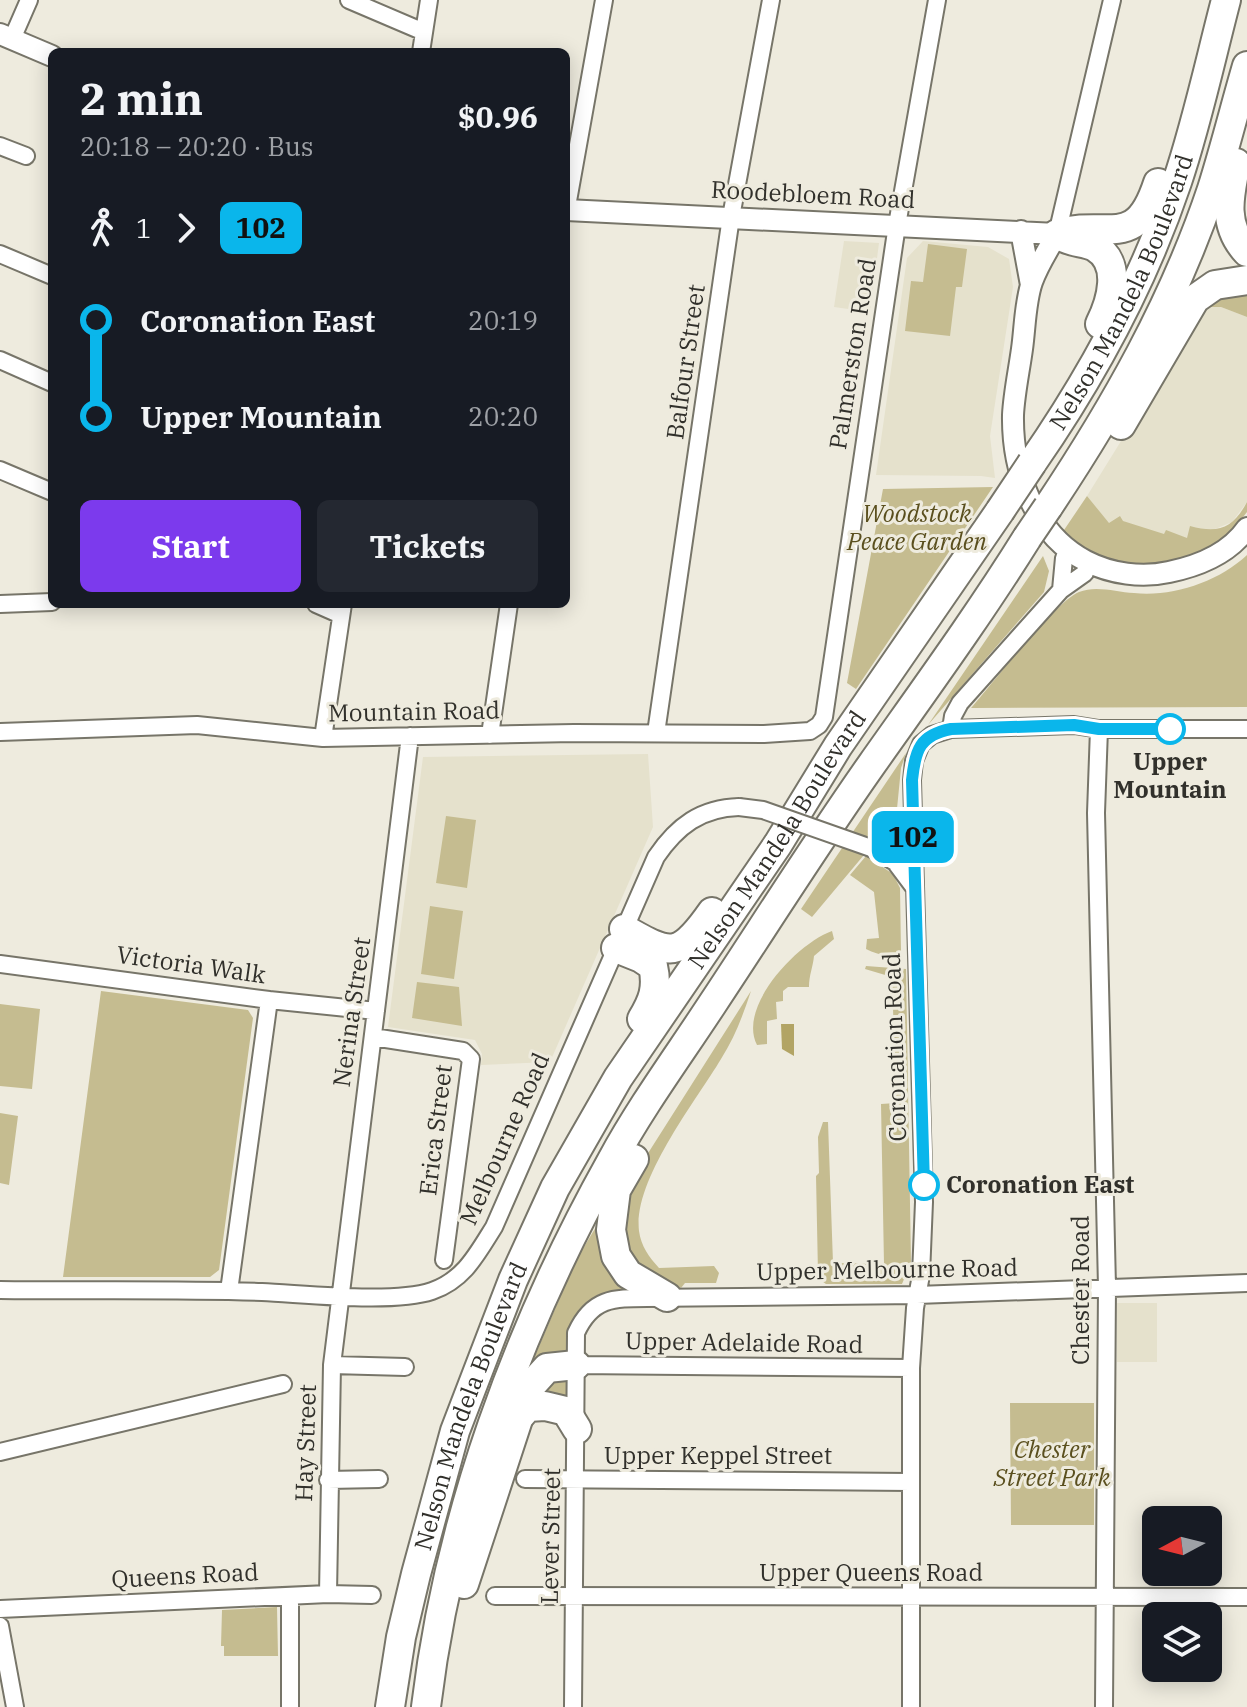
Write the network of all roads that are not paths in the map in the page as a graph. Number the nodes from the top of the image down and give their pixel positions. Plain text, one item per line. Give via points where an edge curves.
1 (29, 0) edge
2 (349, 0) edge
3 (429, 0) edge
4 (604, 0) edge
5 (771, 0) edge
6 (937, 0) edge
7 (1112, 0) edge
8 (1223, 10) edge
9 (424, 32) junction
10 (6, 36) edge
11 (422, 48) edge
12 (48, 54) edge
13 (1247, 66) edge
14 (1247, 115) edge
15 (0, 146) edge
16 (26, 156) dead end
17 (570, 189) edge
18 (570, 211) edge
19 (731, 217) junction
20 (897, 225) junction
21 (1021, 231) junction
22 (1057, 234) junction
23 (1247, 252) edge
24 (0, 254) edge
25 (48, 274) edge
26 (1247, 280) edge
27 (1031, 285) junction
28 (0, 360) edge
29 (48, 381) edge
30 (1013, 415) junction
31 (1062, 420) junction
32 (0, 470) edge
33 (48, 490) edge
34 (1052, 513) junction
35 (1247, 528) edge
36 (1247, 542) edge
37 (1064, 558) junction
38 (1085, 573) junction
39 (1061, 590) junction
40 (0, 594) edge
41 (48, 602) edge
42 (8, 604) edge
43 (508, 608) edge
44 (342, 609) edge
45 (824, 717) joint
46 (951, 729) junction
47 (1099, 729) junction
48 (1247, 729) edge
49 (0, 732) edge
50 (656, 733) junction
51 (490, 735) junction
52 (410, 736) junction
53 (323, 738) junction
54 (913, 824) junction
55 (778, 844) junction
56 (871, 848) junction
57 (914, 888) junction
58 (620, 939) junction
59 (0, 964) edge
60 (269, 1000) junction
61 (376, 1011) junction
62 (373, 1037) junction
63 (678, 1057) junction
64 (525, 1251) junction
65 (444, 1260) dead end
66 (1247, 1283) edge
67 (1107, 1287) junction
68 (0, 1290) edge
69 (229, 1291) junction
70 (340, 1295) junction
71 (917, 1295) junction
72 (667, 1297) junction
73 (332, 1365) junction
74 (576, 1365) junction
75 (405, 1367) dead end
76 (911, 1368) junction
77 (283, 1384) dead end
78 (518, 1418) junction
79 (577, 1429) junction
80 (0, 1452) edge
81 (379, 1479) dead end
82 (525, 1479) dead end
83 (577, 1479) junction
84 (328, 1480) junction
85 (911, 1482) junction
86 (328, 1594) junction
87 (372, 1595) dead end
88 (290, 1596) junction
89 (495, 1596) dead end
90 (574, 1596) junction
91 (1104, 1597) junction
92 (1247, 1597) edge
93 (909, 1598) junction
94 (0, 1609) edge
95 (0, 1626) edge
96 (435, 1649) junction
97 (15, 1707) edge
98 (290, 1707) edge
99 (390, 1707) edge
100 (426, 1707) edge
101 (573, 1707) edge
102 (911, 1707) edge
103 (1104, 1707) edge

1 - 10 street
2 - 9 street
3 - 9 street
4 - 17 street
5 - 19 street, Balfour Street
6 - 20 street, Palmerston Road
7 - 22 street
8 - 22 highway via 1188,91 1146,214 1127,228
8 - 31 highway, Nelson Mandela Boulevard via 1157,236 1115,331
9 - 11 street
10 - 12 street
13 - 34 highway, Nelson Mandela Boulevard via 1212,188 1171,290
14 - 23 highway via 1228,213
15 - 16 street
18 - 19 street, Roodebloem Road
19 - 20 street, Roodebloem Road
19 - 50 street, Balfour Street
20 - 21 street, Roodebloem Road
20 - 45 street, Palmerston Road
21 - 22 street, Roodebloem Road
21 - 27 street
22 - 27 street
22 - 31 highway via 1095,247 1109,263 1113,285 1110,304 1068,385
24 - 25 street
26 - 34 highway via 1215,285 1195,299 1110,442
27 - 30 street
28 - 29 street
30 - 35 street via 1018,465 1031,503 1053,535 1089,563 1125,573 1166,573 1210,558
30 - 37 street via 1005,447 1016,495 1038,532
31 - 55 highway, Nelson Mandela Boulevard, bridge via 838,746
32 - 33 street
34 - 63 highway, Nelson Mandela Boulevard via 871,766
36 - 38 street via 1211,570 1171,583 1128,585
37 - 38 street
37 - 39 street
38 - 39 street
39 - 46 street via 960,703
40 - 42 street
41 - 42 street
43 - 51 street
44 - 53 street
45 - 50 street, Mountain Road via 810,731
46 - 47 street
46 - 54 street, Coronation Road via 932,735 918,751 912,780
47 - 48 street
47 - 67 street, Chester Road via 1096,813
49 - 53 street, Mountain Road via 197,725
50 - 51 street, Mountain Road
51 - 52 street, Mountain Road
52 - 53 street, Mountain Road
52 - 61 street, Nerina Street
54 - 56 street via 893,845
54 - 57 street, Coronation Road
55 - 58 highway via 736,878 695,936 674,950
55 - 64 highway, Nelson Mandela Boulevard via 618,1078
56 - 57 street, Melbourne Road via 895,862
56 - 58 street, Melbourne Road, bridge via 763,810 739,807 703,814 681,826 656,857
57 - 71 street, Coronation Road via 924,1202
58 - 64 highway via 653,966 657,984 652,1004 576,1122
58 - 70 street, Melbourne Road via 494,1227 463,1274 416,1295
59 - 60 street, Victoria Walk
60 - 61 street, Victoria Walk
60 - 69 street
61 - 62 street, Nerina Street
62 - 65 street, Erica Street via 463,1051 471,1059
62 - 70 street, Nerina Street
63 - 72 highway via 668,1098 616,1190 611,1230 616,1256 628,1274
63 - 96 highway, Nelson Mandela Boulevard via 613,1158 546,1289 462,1519
64 - 99 highway, Nelson Mandela Boulevard via 460,1417 431,1511
66 - 67 street, Upper Melbourne Road
67 - 71 street, Upper Melbourne Road
67 - 91 street, Chester Road
68 - 69 street, Melbourne Road
69 - 70 street, Melbourne Road
70 - 73 street, Hay Street
71 - 72 street, Upper Melbourne Road
71 - 76 street, Coronation Road
72 - 74 street, Upper Melbourne Road via 614,1298 594,1308 576,1333
73 - 75 street
73 - 84 street, Hay Street
74 - 76 street, Upper Adelaide Road
74 - 78 highway via 547,1368 528,1389
74 - 79 street, Lever Street
76 - 85 street, Coronation Road
77 - 80 street
78 - 79 highway via 528,1407 545,1406 566,1411
78 - 96 highway via 456,1608
79 - 83 street, Lever Street
81 - 84 street
82 - 83 street, Upper Keppel Street
83 - 85 street, Upper Keppel Street
83 - 90 street, Lever Street
84 - 86 street, Hay Street
85 - 93 street, Coronation Road
86 - 87 street, Queens Road
86 - 88 street, Queens Road
88 - 94 street, Queens Road
88 - 98 street
89 - 90 street, Upper Queens Road
90 - 93 street, Upper Queens Road
90 - 101 street, Lever Street
91 - 92 street, Upper Queens Road
91 - 93 street, Upper Queens Road
91 - 103 street, Chester Road
93 - 102 street, Coronation Road
95 - 97 street
96 - 100 highway, Nelson Mandela Boulevard

